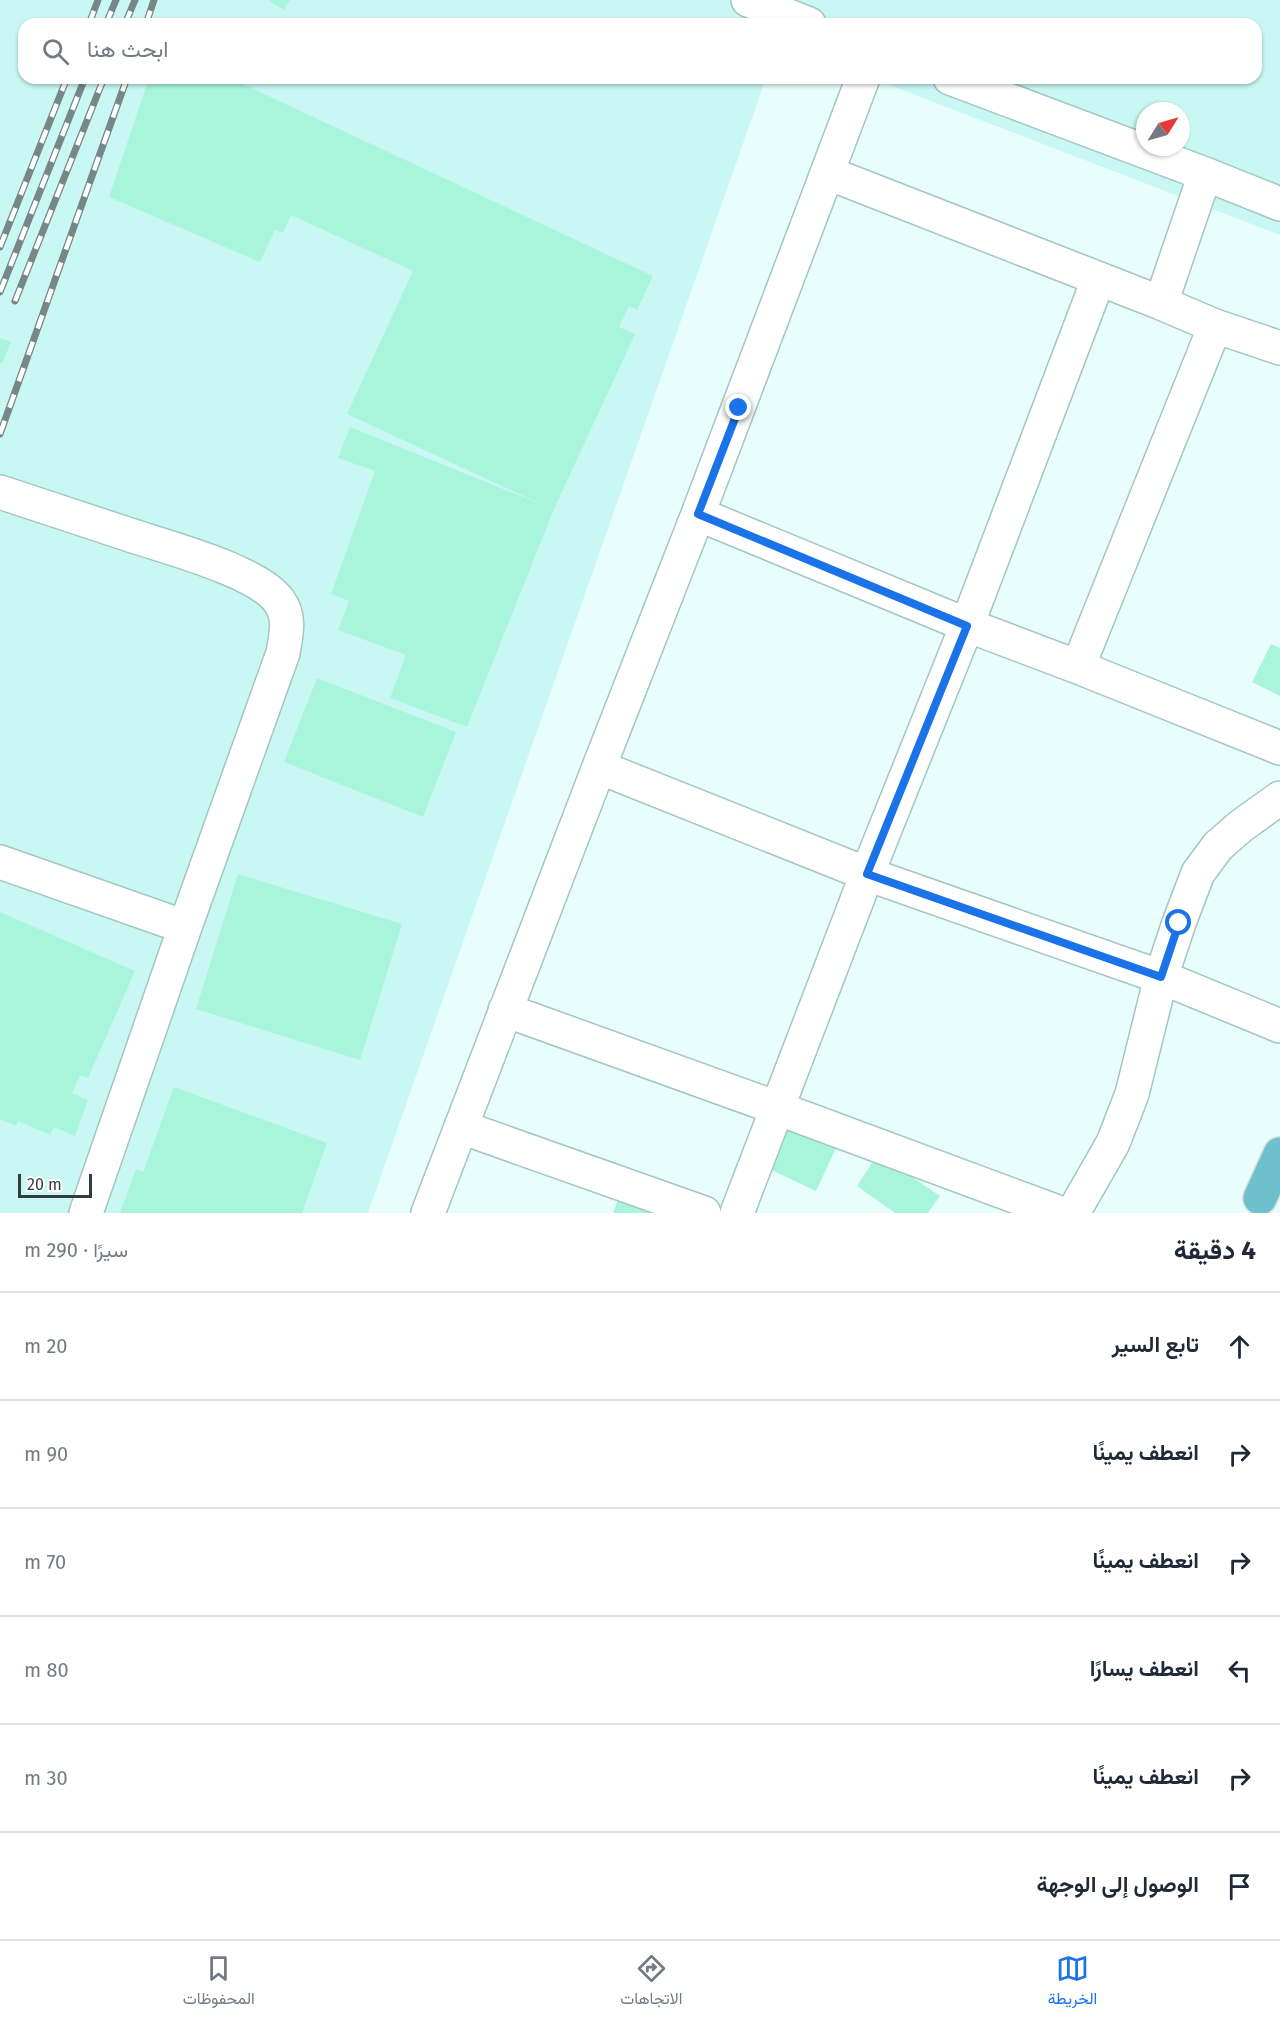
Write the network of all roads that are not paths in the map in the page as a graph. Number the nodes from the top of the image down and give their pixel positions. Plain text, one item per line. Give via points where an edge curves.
1 (748, 0) edge
2 (794, 18) edge
3 (861, 84) edge
4 (966, 84) edge
5 (828, 173) junction
6 (1205, 174) junction
7 (1280, 204) edge
8 (1098, 280) junction
9 (1161, 303) junction
10 (1215, 326) junction
11 (1280, 348) edge
12 (0, 492) edge
13 (698, 514) junction
14 (967, 626) junction
15 (1078, 667) junction
16 (1280, 748) edge
17 (599, 767) junction
18 (1280, 798) edge
19 (0, 862) edge
20 (867, 874) junction
21 (185, 927) junction
22 (1161, 977) junction
23 (505, 1010) junction
24 (1280, 1026) edge
25 (777, 1108) junction
26 (461, 1127) junction
27 (1280, 1154) edge
28 (1263, 1198) edge
29 (86, 1213) edge
30 (428, 1213) edge
31 (704, 1213) edge
32 (737, 1213) edge
33 (1060, 1213) edge
34 (1073, 1213) edge

1 - 2 street
3 - 5 street
4 - 6 street
5 - 8 street
5 - 13 street
6 - 7 street
6 - 9 street
8 - 9 street
8 - 14 street
9 - 10 street
10 - 11 street
10 - 15 street
12 - 21 street via 213,563 268,589 286,613 283,653
13 - 14 street
13 - 17 street
14 - 15 street
14 - 20 street
15 - 16 street
17 - 20 street
17 - 23 street
18 - 22 street via 1218,846 1198,873
19 - 21 street
20 - 22 street
20 - 25 street
21 - 29 street
22 - 24 street
22 - 34 street via 1132,1094 1113,1143
23 - 25 street
23 - 26 street
25 - 32 street
25 - 33 street
26 - 30 street
26 - 31 street
27 - 28 main road

